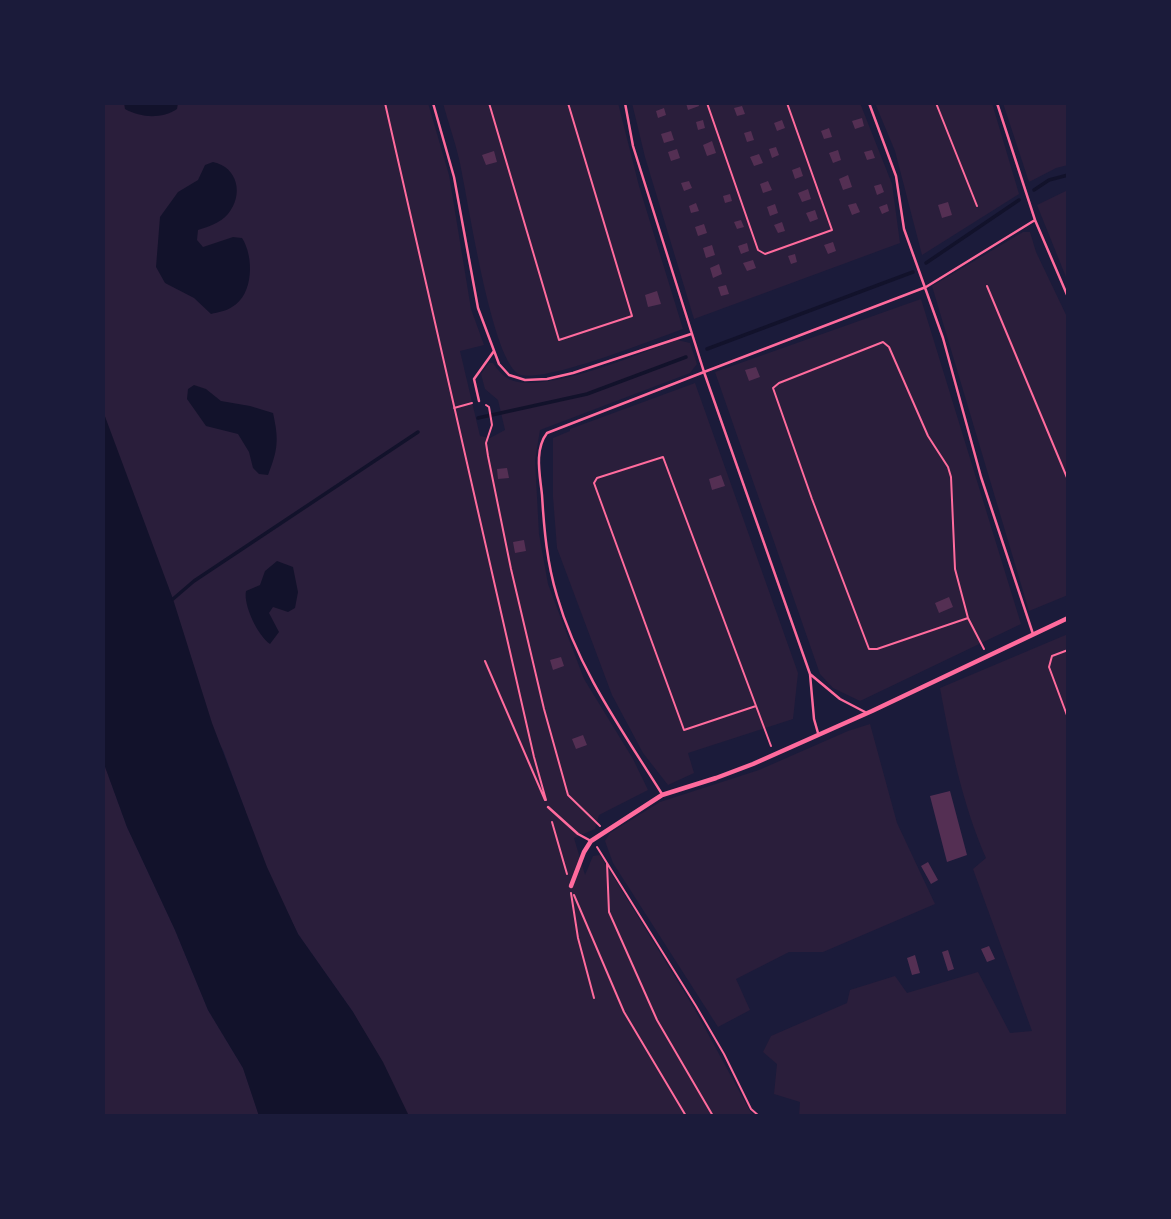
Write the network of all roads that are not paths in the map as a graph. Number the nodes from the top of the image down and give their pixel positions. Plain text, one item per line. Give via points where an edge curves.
1 (433, 103) edge
2 (625, 103) edge
3 (869, 103) edge
4 (997, 103) edge
5 (1035, 220) junction
6 (926, 287) junction
7 (1068, 297) edge
8 (691, 334) junction
9 (494, 351) junction
10 (704, 372) junction
11 (479, 401) dead end
12 (1068, 618) edge
13 (1033, 634) junction
14 (810, 674) junction
15 (867, 713) junction
16 (819, 735) junction
17 (662, 795) junction
18 (548, 807) road end
19 (591, 841) junction
20 (571, 886) road end

1 - 9 lane via 454,177 478,308
2 - 8 lane
3 - 6 lane via 896,176 904,229
4 - 5 lane
5 - 6 lane
5 - 7 lane
6 - 10 lane
6 - 13 lane
8 - 9 lane via 547,379 509,375
8 - 10 lane
9 - 11 lane via 474,379
10 - 14 lane
10 - 17 lane via 547,433 539,457 544,530 557,596 594,684
12 - 13 street
13 - 15 street
14 - 15 lane via 840,699
14 - 16 lane
15 - 16 street
16 - 17 street
17 - 19 street
18 - 19 lane
19 - 20 street

